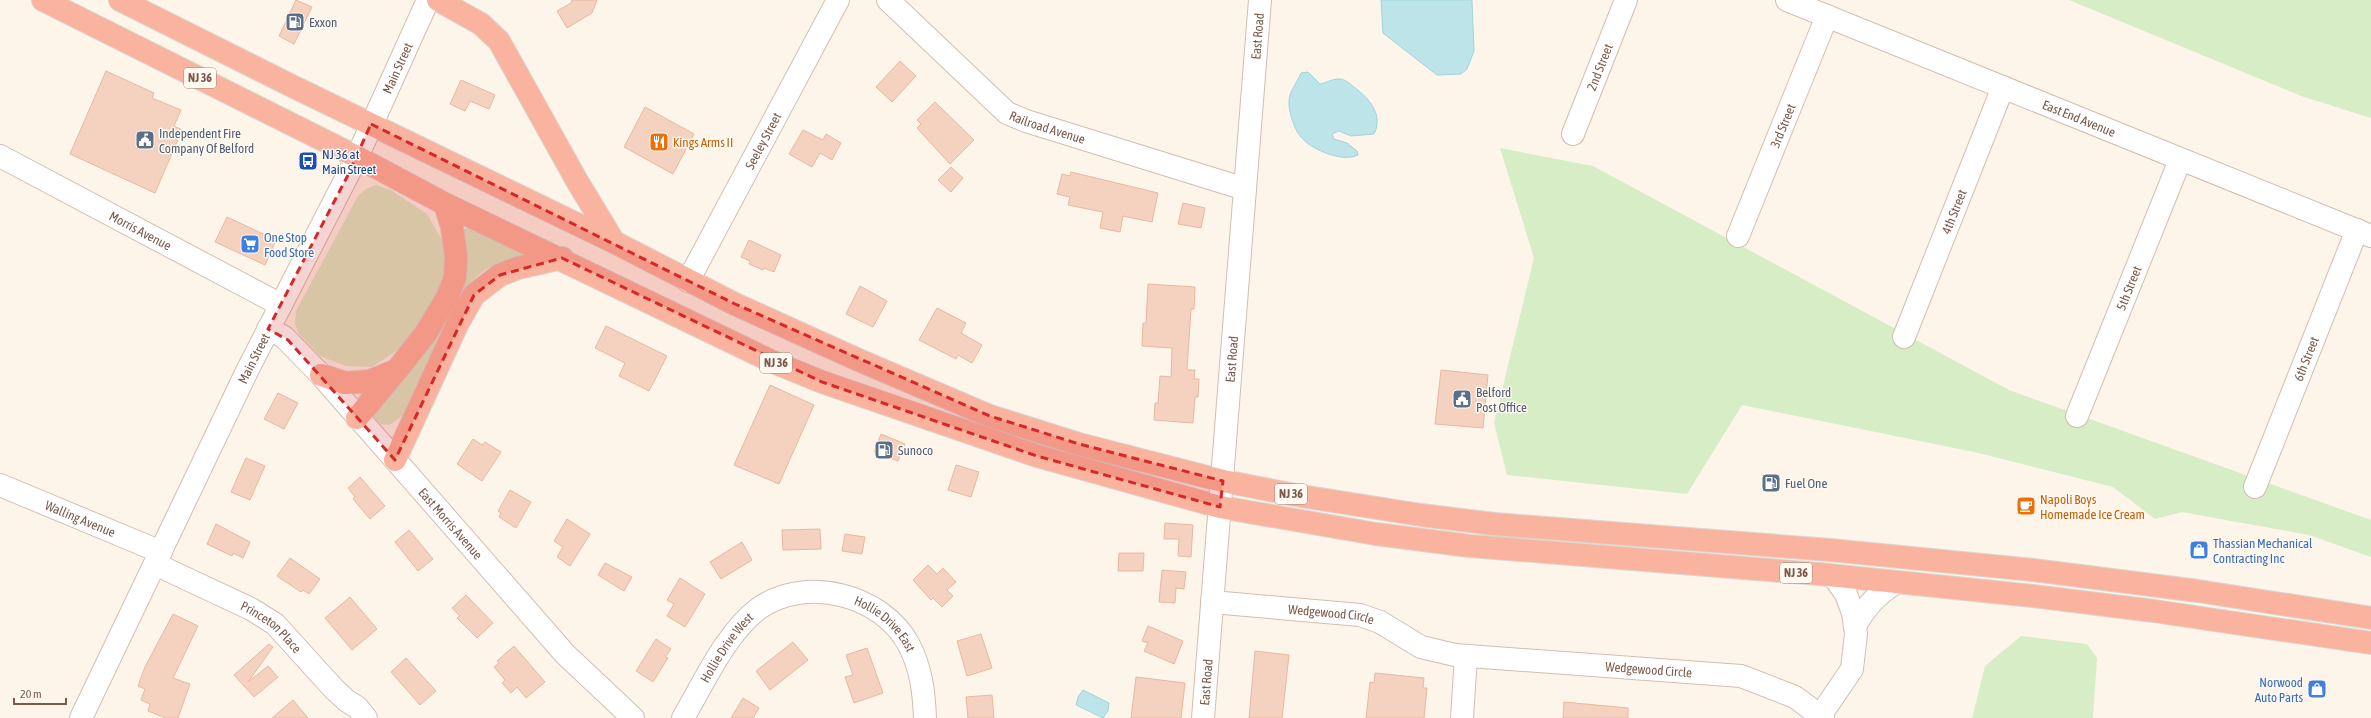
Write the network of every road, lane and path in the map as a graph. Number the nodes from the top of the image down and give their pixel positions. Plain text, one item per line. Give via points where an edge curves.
1 (43, 0) edge
2 (120, 0) edge
3 (428, 0) edge
4 (438, 0) edge
5 (838, 0) edge
6 (888, 0) edge
7 (1260, 0) edge
8 (1626, 0) edge
9 (1787, 0) edge
10 (1827, 16) junction
11 (2003, 87) junction
12 (371, 124) junction
13 (1573, 134) dead end
14 (0, 156) edge
15 (357, 157) junction
16 (2180, 160) junction
17 (1245, 189) junction
18 (445, 204) junction
19 (2364, 233) edge
20 (1738, 236) dead end
21 (614, 242) junction
22 (562, 258) junction
23 (688, 281) junction
24 (281, 305) junction
25 (268, 330) junction
26 (1904, 337) dead end
27 (396, 370) junction
28 (321, 375) junction
29 (2077, 416) dead end
30 (357, 418) junction
31 (395, 460) junction
32 (1223, 481) junction
33 (0, 486) edge
34 (2255, 487) dead end
35 (1220, 507) junction
36 (158, 558) junction
37 (1834, 576) junction
38 (1895, 584) junction
39 (788, 597) joint
40 (1212, 602) junction
41 (2371, 618) edge
42 (1855, 626) junction
43 (2371, 643) edge
44 (1466, 656) junction
45 (1822, 717) edge
46 (81, 718) edge
47 (366, 718) edge
48 (633, 718) edge
49 (683, 718) edge
50 (925, 718) edge
51 (1203, 718) edge
52 (1462, 718) edge

1 - 15 highway, NJ 36
2 - 12 highway, NJ 36
3 - 12 street, Main Street
4 - 21 highway via 481,24 499,41
5 - 23 street, Seeley Street
6 - 17 street, Railroad Avenue via 1007,113
7 - 17 street, East Road
8 - 13 street, 2nd Street
9 - 10 street, East End Avenue
10 - 11 street, East End Avenue
10 - 20 street, 3rd Street
11 - 16 street, East End Avenue
11 - 26 street, 4th Street
12 - 15 street, Main Street
12 - 21 highway, NJ 36
14 - 24 street, Morris Avenue
15 - 18 highway, NJ 36
15 - 24 street, Main Street
16 - 19 street, East End Avenue
16 - 29 street, 5th Street
17 - 32 street, East Road
18 - 22 highway, NJ 36
18 - 27 highway via 452,226 456,256 455,277 448,296 426,333
19 - 34 street, 6th Street
21 - 23 highway, NJ 36
22 - 31 highway via 500,275 474,295 458,322
22 - 35 highway, NJ 36 via 773,362 822,382 1036,456
23 - 32 highway, NJ 36 via 861,361 990,416 1079,444
24 - 25 street, Main Street
25 - 28 street, East Morris Avenue via 284,337
25 - 36 street, Main Street
27 - 28 highway via 370,380 345,383
27 - 30 highway
28 - 30 street, East Morris Avenue
30 - 31 street, East Morris Avenue
31 - 48 street, East Morris Avenue via 564,654
32 - 35 street, East Road
32 - 41 highway, NJ 36 via 1302,496 1487,523 1830,550 2033,570 2198,591
33 - 36 street, Walling Avenue
35 - 37 highway, NJ 36 via 1376,534 1470,546
35 - 40 street, East Road
36 - 46 street, Main Street
36 - 47 street, Princeton Place via 275,624 334,689 357,707
37 - 38 highway, NJ 36
37 - 42 street, Wedgewood Circle via 1846,594
38 - 42 street, Wedgewood Circle via 1867,606
38 - 43 highway, NJ 36 via 2033,596
39 - 49 street, Hollie Drive West via 760,608 741,625
39 - 50 street, Hollie Drive East via 813,592 842,595 860,601 884,616 902,635 917,664 922,683
40 - 44 street, Wedgewood Circle via 1360,615 1380,622 1421,647
40 - 51 street, East Road
42 - 45 street, Wedgewood Circle via 1852,669
44 - 45 street, Wedgewood Circle via 1742,676 1795,697
44 - 52 street

